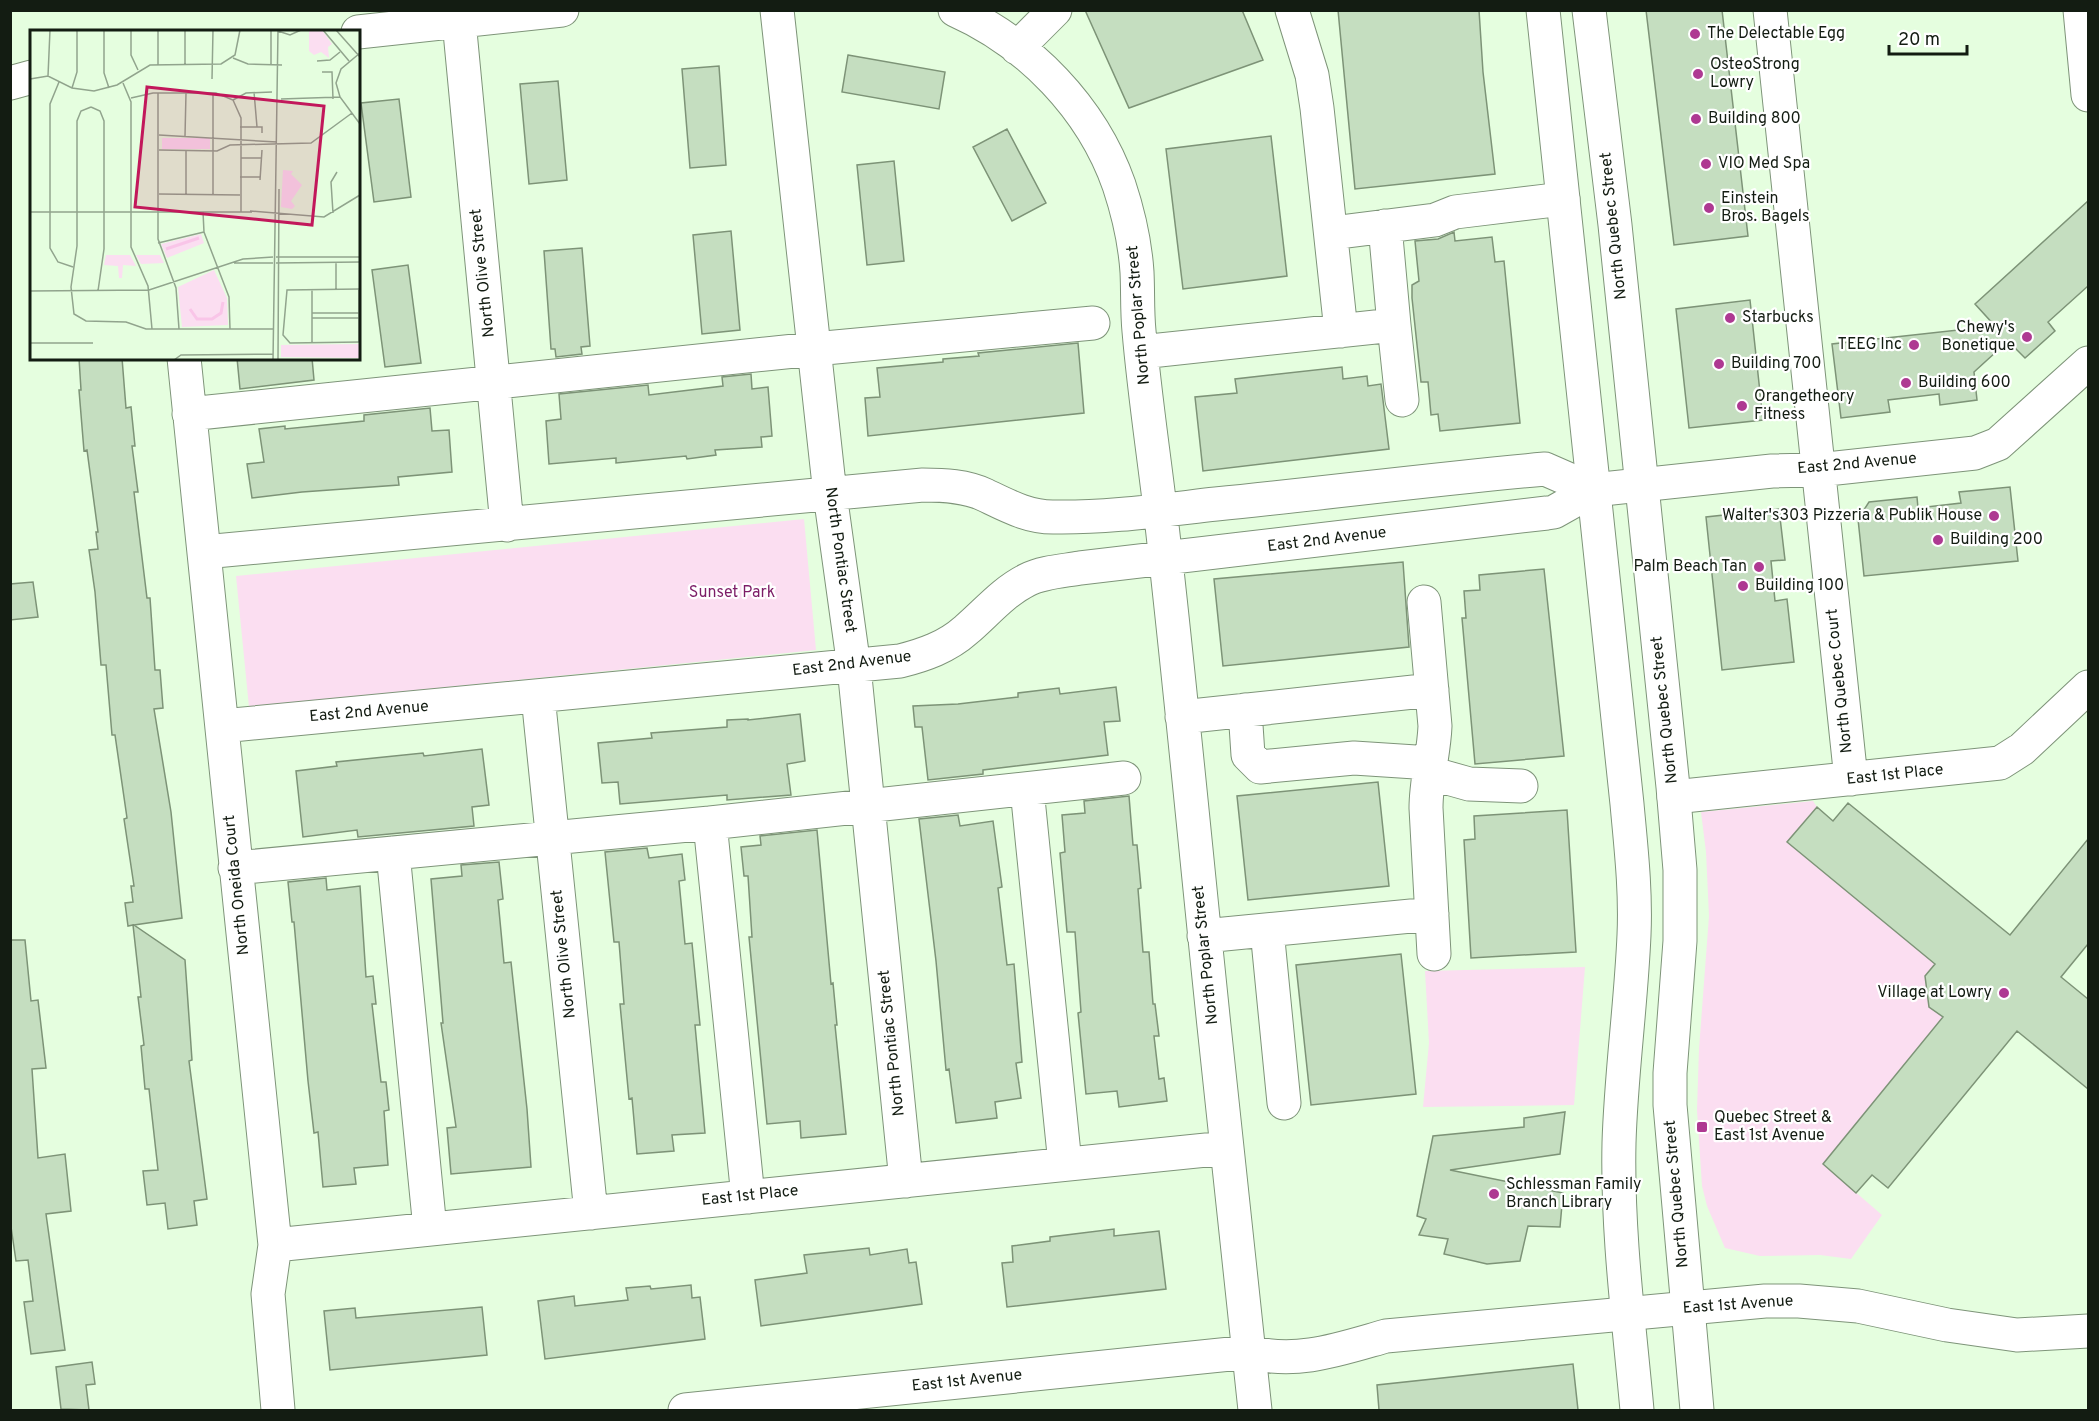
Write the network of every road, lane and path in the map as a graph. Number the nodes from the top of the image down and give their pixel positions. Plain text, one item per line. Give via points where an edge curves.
1 (562, 10) edge
2 (777, 10) edge
3 (955, 10) edge
4 (1055, 10) edge
5 (1292, 10) edge
6 (1543, 10) edge
7 (1589, 10) edge
8 (1770, 10) edge
9 (2080, 10) edge
10 (459, 21) junction
11 (360, 32) edge
12 (1017, 48) junction
13 (30, 78) edge
14 (10, 83) edge
15 (2088, 95) edge
16 (1563, 199) junction
17 (1385, 226) junction
18 (1332, 233) junction
19 (1093, 323) dead end
20 (1394, 325) junction
21 (1341, 331) junction
22 (814, 349) junction
23 (1141, 352) junction
24 (184, 360) edge
25 (2088, 363) edge
26 (494, 383) junction
27 (1402, 399) dead end
28 (189, 414) junction
29 (1818, 470) junction
30 (1642, 484) junction
31 (1593, 490) junction
32 (830, 494) junction
33 (1160, 510) junction
34 (507, 525) junction
35 (204, 552) junction
36 (1166, 558) junction
37 (1424, 602) dead end
38 (854, 666) junction
39 (2088, 687) edge
40 (1432, 690) junction
41 (538, 696) junction
42 (1245, 710) junction
43 (1182, 717) junction
44 (222, 726) junction
45 (1430, 768) junction
46 (1124, 778) dead end
47 (1851, 779) junction
48 (1521, 786) dead end
49 (1027, 789) junction
50 (1674, 797) junction
51 (868, 806) junction
52 (710, 823) junction
53 (552, 837) junction
54 (393, 853) junction
55 (235, 868) junction
56 (1432, 914) junction
57 (1267, 930) junction
58 (1204, 936) junction
59 (1434, 954) dead end
60 (1284, 1103) dead end
61 (1226, 1148) junction
62 (1065, 1164) junction
63 (906, 1181) junction
64 (748, 1197) junction
65 (591, 1213) junction
66 (430, 1229) junction
67 (275, 1245) junction
68 (1688, 1308) junction
69 (1629, 1313) junction
70 (2088, 1331) edge
71 (1250, 1352) junction
72 (813, 1404) edge
73 (278, 1410) edge
74 (684, 1410) edge
75 (1255, 1410) edge
76 (1637, 1410) edge
77 (1697, 1410) edge

1 - 10 street
2 - 22 street, North Pontiac Street
3 - 12 street, North Poplar Street
4 - 12 street
5 - 18 street via 1312,75
6 - 16 street
7 - 30 street, North Quebec Street
8 - 29 street, North Quebec Court
9 - 15 street
10 - 11 street
10 - 26 street, North Olive Street
12 - 23 street, North Poplar Street via 1056,83 1086,120 1118,183 1136,258
13 - 14 street
16 - 17 street via 1455,212 1435,220
16 - 31 street
17 - 18 street
17 - 20 street
18 - 21 street
19 - 22 street
20 - 21 street
20 - 27 street
21 - 23 street
22 - 26 street
22 - 32 street, North Pontiac Street
23 - 33 street, North Poplar Street
24 - 28 street, North Oneida Court
25 - 29 street, East 2nd Avenue via 2010,434 1985,451
26 - 28 street
26 - 34 street, North Olive Street
28 - 35 street, North Oneida Court
29 - 30 street, East 2nd Avenue
29 - 47 street, North Quebec Court
30 - 31 street, East 2nd Avenue
30 - 50 street, North Quebec Street
31 - 33 street via 1545,469
31 - 36 street, East 2nd Avenue via 1554,512
31 - 69 street via 1634,879 1619,1145
32 - 33 street via 943,485 984,495 1040,517
32 - 34 street
32 - 38 street, North Pontiac Street
33 - 36 street, North Poplar Street
34 - 35 street
35 - 44 street, North Oneida Court
36 - 38 street, East 2nd Avenue via 1080,568 1027,580 937,649 900,661
36 - 43 street, North Poplar Street
37 - 40 street
38 - 41 street, East 2nd Avenue
38 - 51 street, North Pontiac Street
39 - 47 street, East 1st Place via 2022,749 2000,763
40 - 42 street
40 - 45 street via 1435,726
41 - 44 street, East 2nd Avenue
41 - 53 street, North Olive Street
42 - 43 street
42 - 45 street via 1248,755 1260,767 1354,758
43 - 58 street, North Poplar Street
44 - 55 street, North Oneida Court
45 - 48 street via 1469,784
45 - 56 street via 1426,808
46 - 49 street
47 - 50 street, East 1st Place
49 - 51 street
49 - 62 street
50 - 68 street, North Quebec Street via 1680,941 1670,1105
51 - 52 street
51 - 63 street, North Pontiac Street
52 - 53 street
52 - 64 street
53 - 54 street
53 - 65 street, North Olive Street
54 - 55 street
54 - 66 street
55 - 67 street, North Oneida Court
56 - 57 street
56 - 59 street
57 - 58 street
57 - 60 street
58 - 61 street, North Poplar Street
61 - 62 street, East 1st Place
61 - 71 street, North Poplar Street
62 - 63 street, East 1st Place
63 - 64 street, East 1st Place
64 - 65 street, East 1st Place
65 - 66 street, East 1st Place
66 - 67 street, East 1st Place
67 - 73 street, North Oneida Court via 268,1294
68 - 69 street, East 1st Avenue
68 - 70 street, East 1st Avenue via 1799,1301 1858,1306 2017,1335
68 - 77 street, North Quebec Street
69 - 71 street, East 1st Avenue via 1386,1336 1294,1357
69 - 76 street
71 - 72 street, East 1st Avenue
71 - 75 street, North Poplar Street
72 - 74 street, East 1st Avenue

